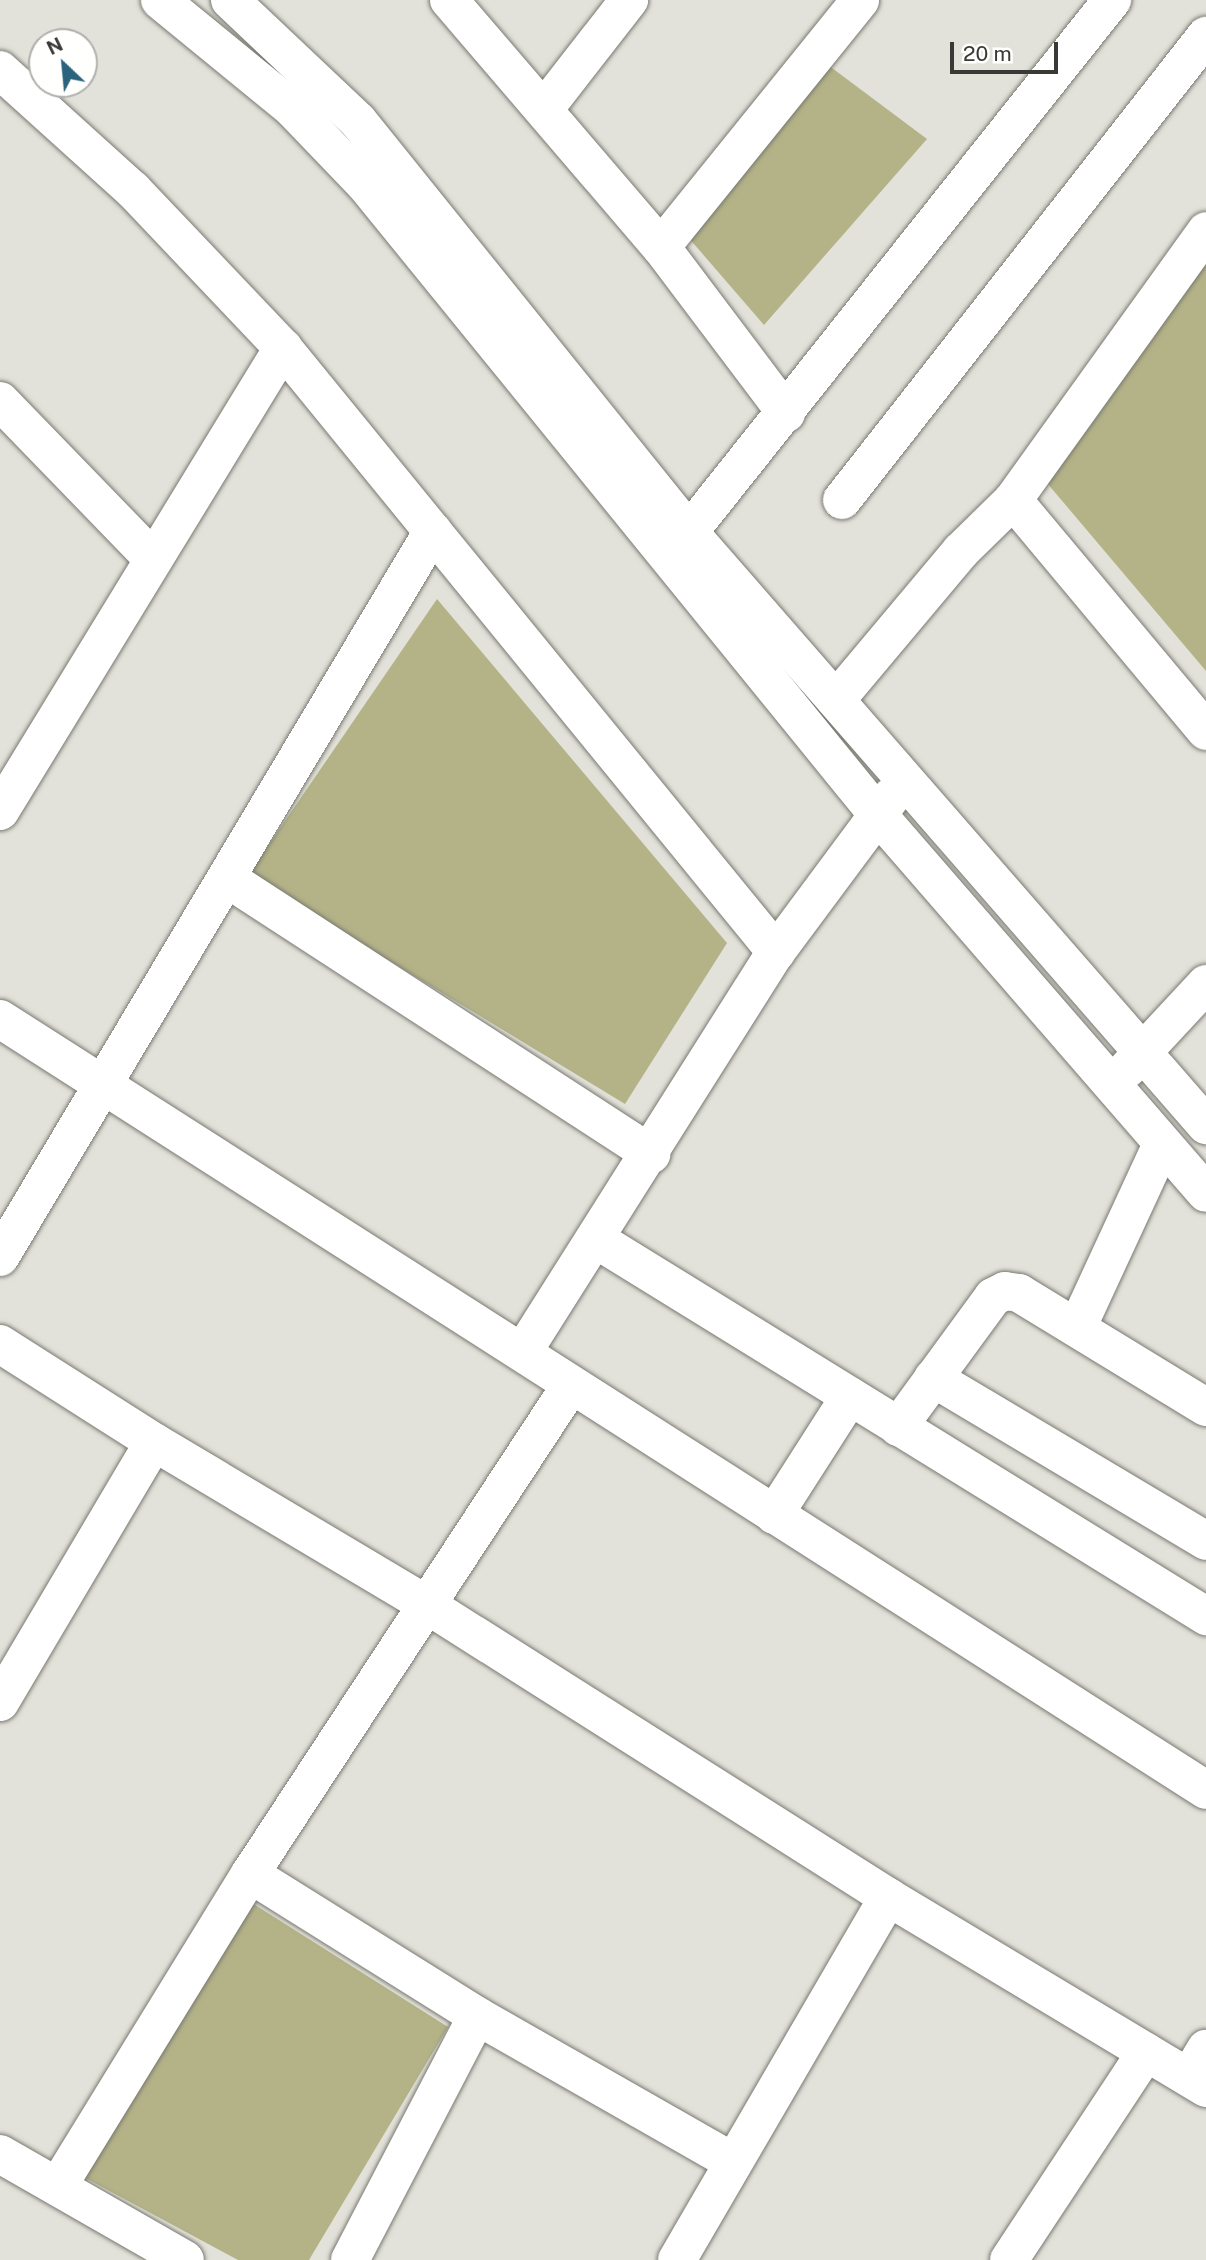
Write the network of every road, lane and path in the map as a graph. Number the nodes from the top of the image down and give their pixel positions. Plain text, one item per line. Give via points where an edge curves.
1 (160, 0) edge
2 (230, 0) edge
3 (449, 0) edge
4 (629, 0) edge
5 (860, 0) edge
6 (1112, 0) edge
7 (1206, 36) edge
8 (0, 70) edge
9 (545, 108) junction
10 (1206, 231) edge
11 (661, 247) junction
12 (283, 348) junction
13 (0, 401) edge
14 (786, 412) junction
15 (842, 500) dead end
16 (1013, 500) junction
17 (433, 531) junction
18 (689, 532) junction
19 (153, 559) junction
20 (835, 700) junction
21 (1206, 731) edge
22 (904, 781) junction
23 (0, 811) edge
24 (878, 815) junction
25 (228, 879) junction
26 (776, 952) junction
27 (1206, 984) edge
28 (0, 1018) edge
29 (1144, 1053) junction
30 (1110, 1084) junction
31 (101, 1085) junction
32 (1206, 1125) edge
33 (1162, 1144) junction
34 (651, 1154) junction
35 (1206, 1194) edge
36 (597, 1240) junction
37 (0, 1257) edge
38 (1077, 1328) junction
39 (0, 1344) edge
40 (524, 1350) junction
41 (933, 1378) junction
42 (571, 1385) junction
43 (850, 1396) junction
44 (1206, 1407) edge
45 (898, 1427) junction
46 (154, 1442) junction
47 (774, 1515) junction
48 (1206, 1541) edge
49 (424, 1603) junction
50 (1206, 1616) edge
51 (0, 1702) edge
52 (1205, 1788) edge
53 (250, 1874) junction
54 (888, 1898) junction
55 (477, 2016) junction
56 (1146, 2052) junction
57 (1200, 2071) edge
58 (0, 2154) edge
59 (731, 2161) junction
60 (58, 2186) junction
61 (185, 2260) edge
62 (350, 2260) edge
63 (677, 2260) edge
64 (1009, 2260) edge

1 - 24 street via 292,108 365,184
2 - 18 street via 358,121
3 - 9 street
4 - 9 street
5 - 11 street
6 - 14 street
7 - 15 street
8 - 12 street via 133,190
9 - 11 street
10 - 16 street
11 - 14 street
12 - 17 street
12 - 19 street
13 - 19 street
14 - 18 street
16 - 20 street via 961,551
16 - 21 street
17 - 25 street
17 - 26 street
18 - 20 street
19 - 23 street
20 - 22 street
22 - 24 street
22 - 29 street
24 - 26 street
24 - 30 street
25 - 31 street
25 - 34 street
26 - 34 street
27 - 29 street
28 - 31 street
29 - 30 street
29 - 32 street
30 - 33 street
31 - 37 street
31 - 40 street
33 - 35 street
33 - 38 street
34 - 36 street
36 - 40 street
36 - 43 street
38 - 41 street via 1019,1293 1005,1291 993,1297
38 - 44 street
39 - 46 street
40 - 42 street
41 - 45 street
41 - 48 street
42 - 47 street
42 - 49 street
43 - 45 street
43 - 47 street
45 - 50 street
46 - 49 street
46 - 51 street
47 - 52 street
49 - 53 street
49 - 54 street
53 - 55 street
53 - 60 street
54 - 56 street
54 - 59 street
55 - 59 street
55 - 62 street
56 - 57 street
56 - 64 street
58 - 60 street
59 - 63 street
60 - 61 street

